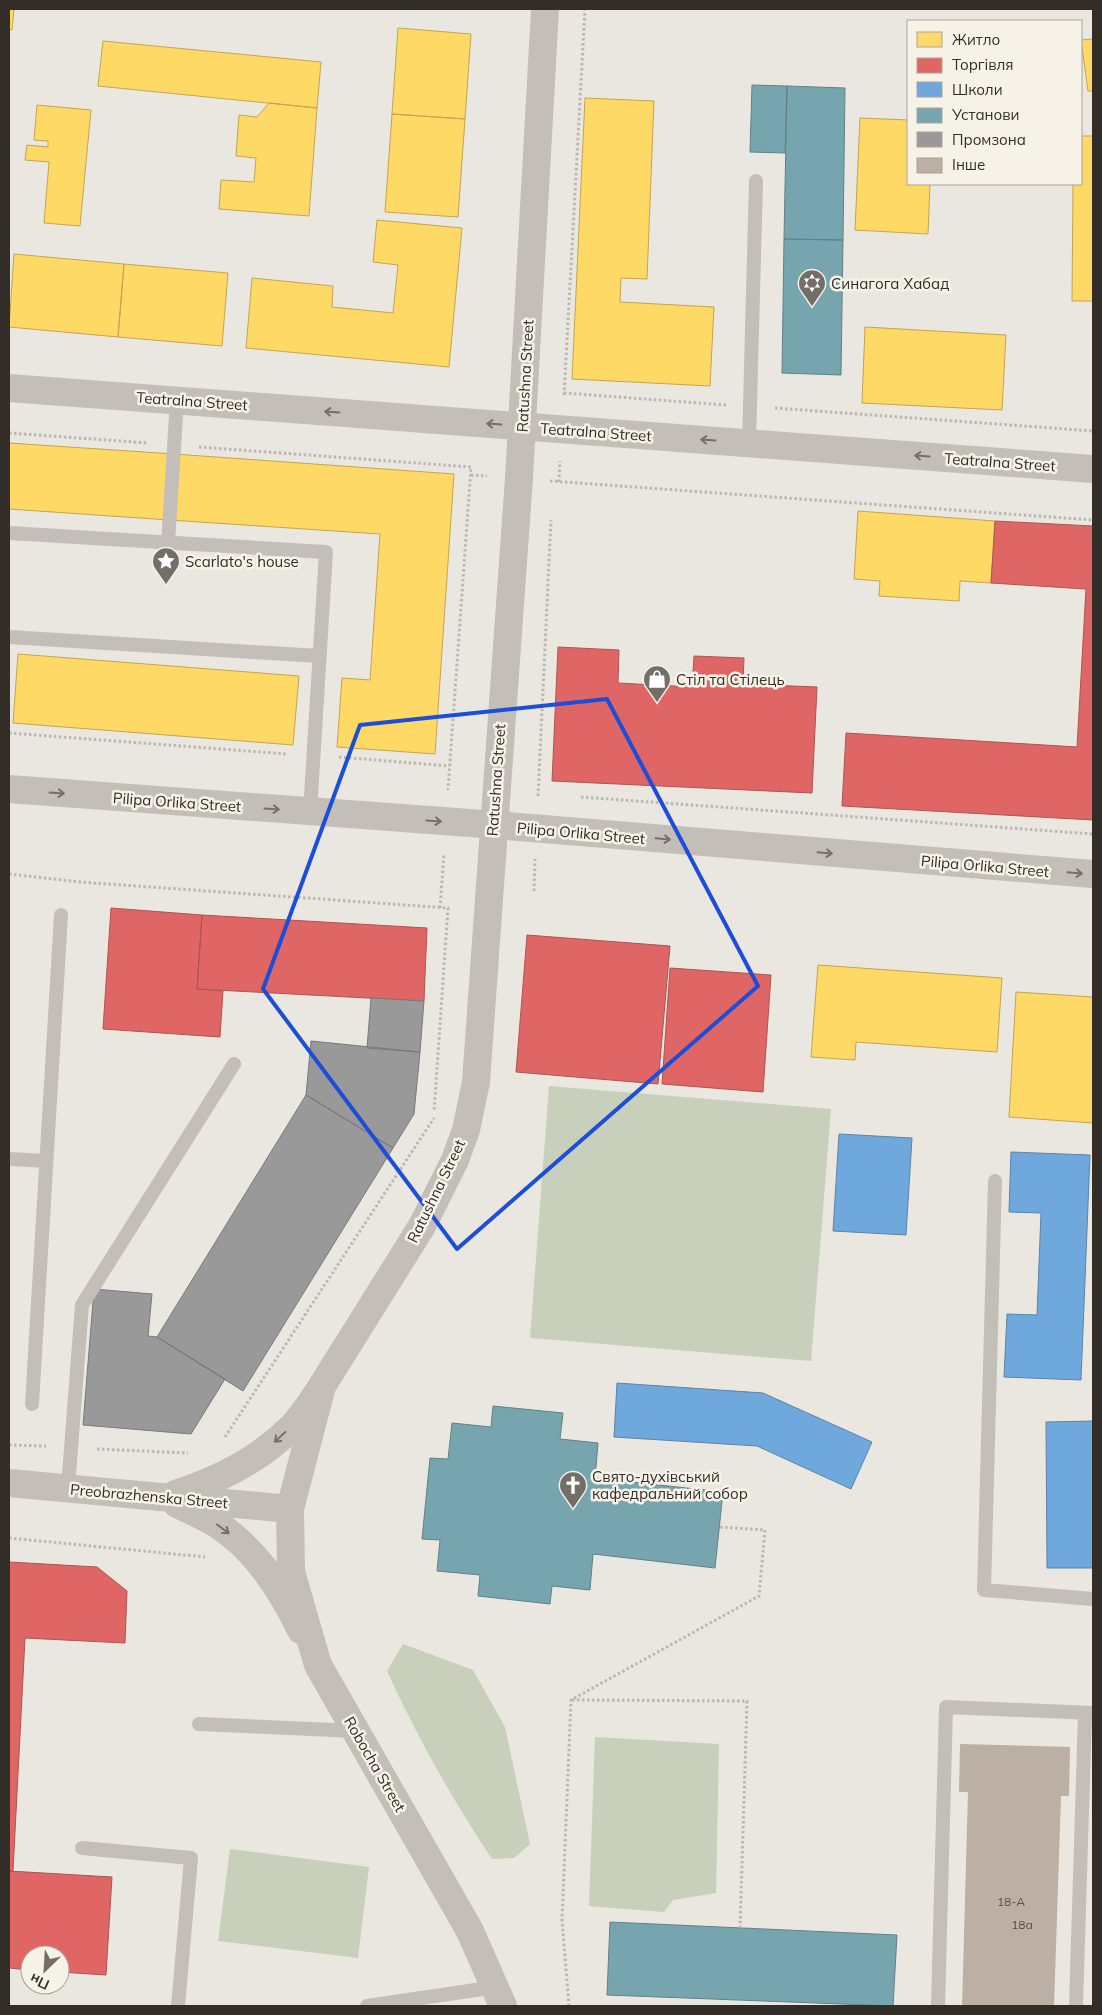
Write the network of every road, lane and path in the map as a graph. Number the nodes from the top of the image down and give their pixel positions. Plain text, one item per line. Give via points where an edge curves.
1 (545, 9) edge
2 (585, 9) edge
3 (756, 182) dead end
4 (9, 388) edge
5 (177, 400) junction
6 (750, 406) junction
7 (522, 426) junction
8 (1093, 431) edge
9 (9, 433) edge
10 (749, 444) junction
11 (174, 445) junction
12 (1093, 469) edge
13 (471, 474) junction
14 (519, 478) junction
15 (553, 482) junction
16 (552, 491) dead end
17 (551, 511) dead end
18 (1093, 520) edge
19 (9, 533) edge
20 (168, 543) junction
21 (9, 637) edge
22 (320, 656) junction
23 (9, 733) edge
24 (314, 756) junction
25 (9, 789) edge
26 (538, 794) junction
27 (548, 795) dead end
28 (578, 797) dead end
29 (310, 812) junction
30 (493, 825) junction
31 (537, 829) junction
32 (1093, 834) edge
33 (9, 874) edge
34 (1093, 874) edge
35 (534, 891) dead end
36 (61, 915) dead end
37 (234, 1064) dead end
38 (9, 1159) edge
39 (46, 1161) junction
40 (995, 1181) dead end
41 (322, 1386) junction
42 (32, 1404) dead end
43 (224, 1438) dead end
44 (9, 1445) edge
45 (71, 1448) junction
46 (194, 1454) dead end
47 (9, 1483) edge
48 (68, 1488) junction
49 (164, 1498) junction
50 (290, 1509) junction
51 (719, 1527) dead end
52 (9, 1538) edge
53 (213, 1558) dead end
54 (1093, 1599) edge
55 (318, 1665) junction
56 (571, 1700) junction
57 (1089, 1713) edge
58 (199, 1724) dead end
59 (357, 1732) junction
60 (82, 1848) dead end
61 (740, 1928) dead end
62 (500, 1997) edge
63 (178, 2006) edge
64 (367, 2006) edge
65 (569, 2006) edge
66 (938, 2006) edge
67 (1076, 2006) edge

1 - 7 street, Ratushna Street
2 - 6 path via 564,393
3 - 6 lane
4 - 5 street, Teatralna Street
7 -> 5 street, Teatralna Street
5 - 11 lane
6 - 8 path
6 - 10 lane
10 -> 7 street, Teatralna Street
7 - 14 street, Ratushna Street
9 - 11 path
12 -> 10 street, Teatralna Street
11 - 13 path via 471,467
11 - 20 lane
13 - 14 path
13 - 24 path via 449,766
14 - 15 path
14 - 30 street, Ratushna Street
15 - 16 path
15 - 18 path
17 - 26 path
19 - 20 lane
20 - 22 lane via 326,552
21 - 22 lane
22 - 24 lane
23 - 24 path
24 - 29 lane
25 -> 29 street, Pilipa Orlika Street
26 - 27 path
26 - 31 path
28 - 32 path
29 -> 30 street, Pilipa Orlika Street
30 - 31 street, Pilipa Orlika Street
30 - 41 street, Ratushna Street via 476,1082 466,1130 456,1160 422,1226
31 -> 34 street, Pilipa Orlika Street
31 - 35 path
33 - 43 path via 448,908 434,1117
36 - 39 lane
37 - 45 lane via 82,1305
38 - 39 lane
39 - 42 lane
40 - 54 lane via 984,1590
41 -> 49 street via 293,1425 269,1448 240,1468 204,1485
41 - 50 street, Ratushna Street
44 - 45 path
45 - 46 path
45 - 48 lane
47 - 48 street, Preobrazhenska Street
48 - 49 street, Preobrazhenska Street
49 - 50 street, Preobrazhenska Street
49 -> 55 street via 215,1523 242,1544 286,1600
50 - 55 street, Robocha Street via 291,1572
51 - 56 path via 765,1530 759,1596
52 - 53 path
55 - 59 street, Robocha Street
56 - 61 path via 747,1701
56 - 65 path via 562,1920
57 - 66 lane via 946,1707
57 - 67 lane
58 - 59 lane
59 - 62 street, Robocha Street via 470,1931
60 - 63 lane via 191,1858
62 - 64 lane

